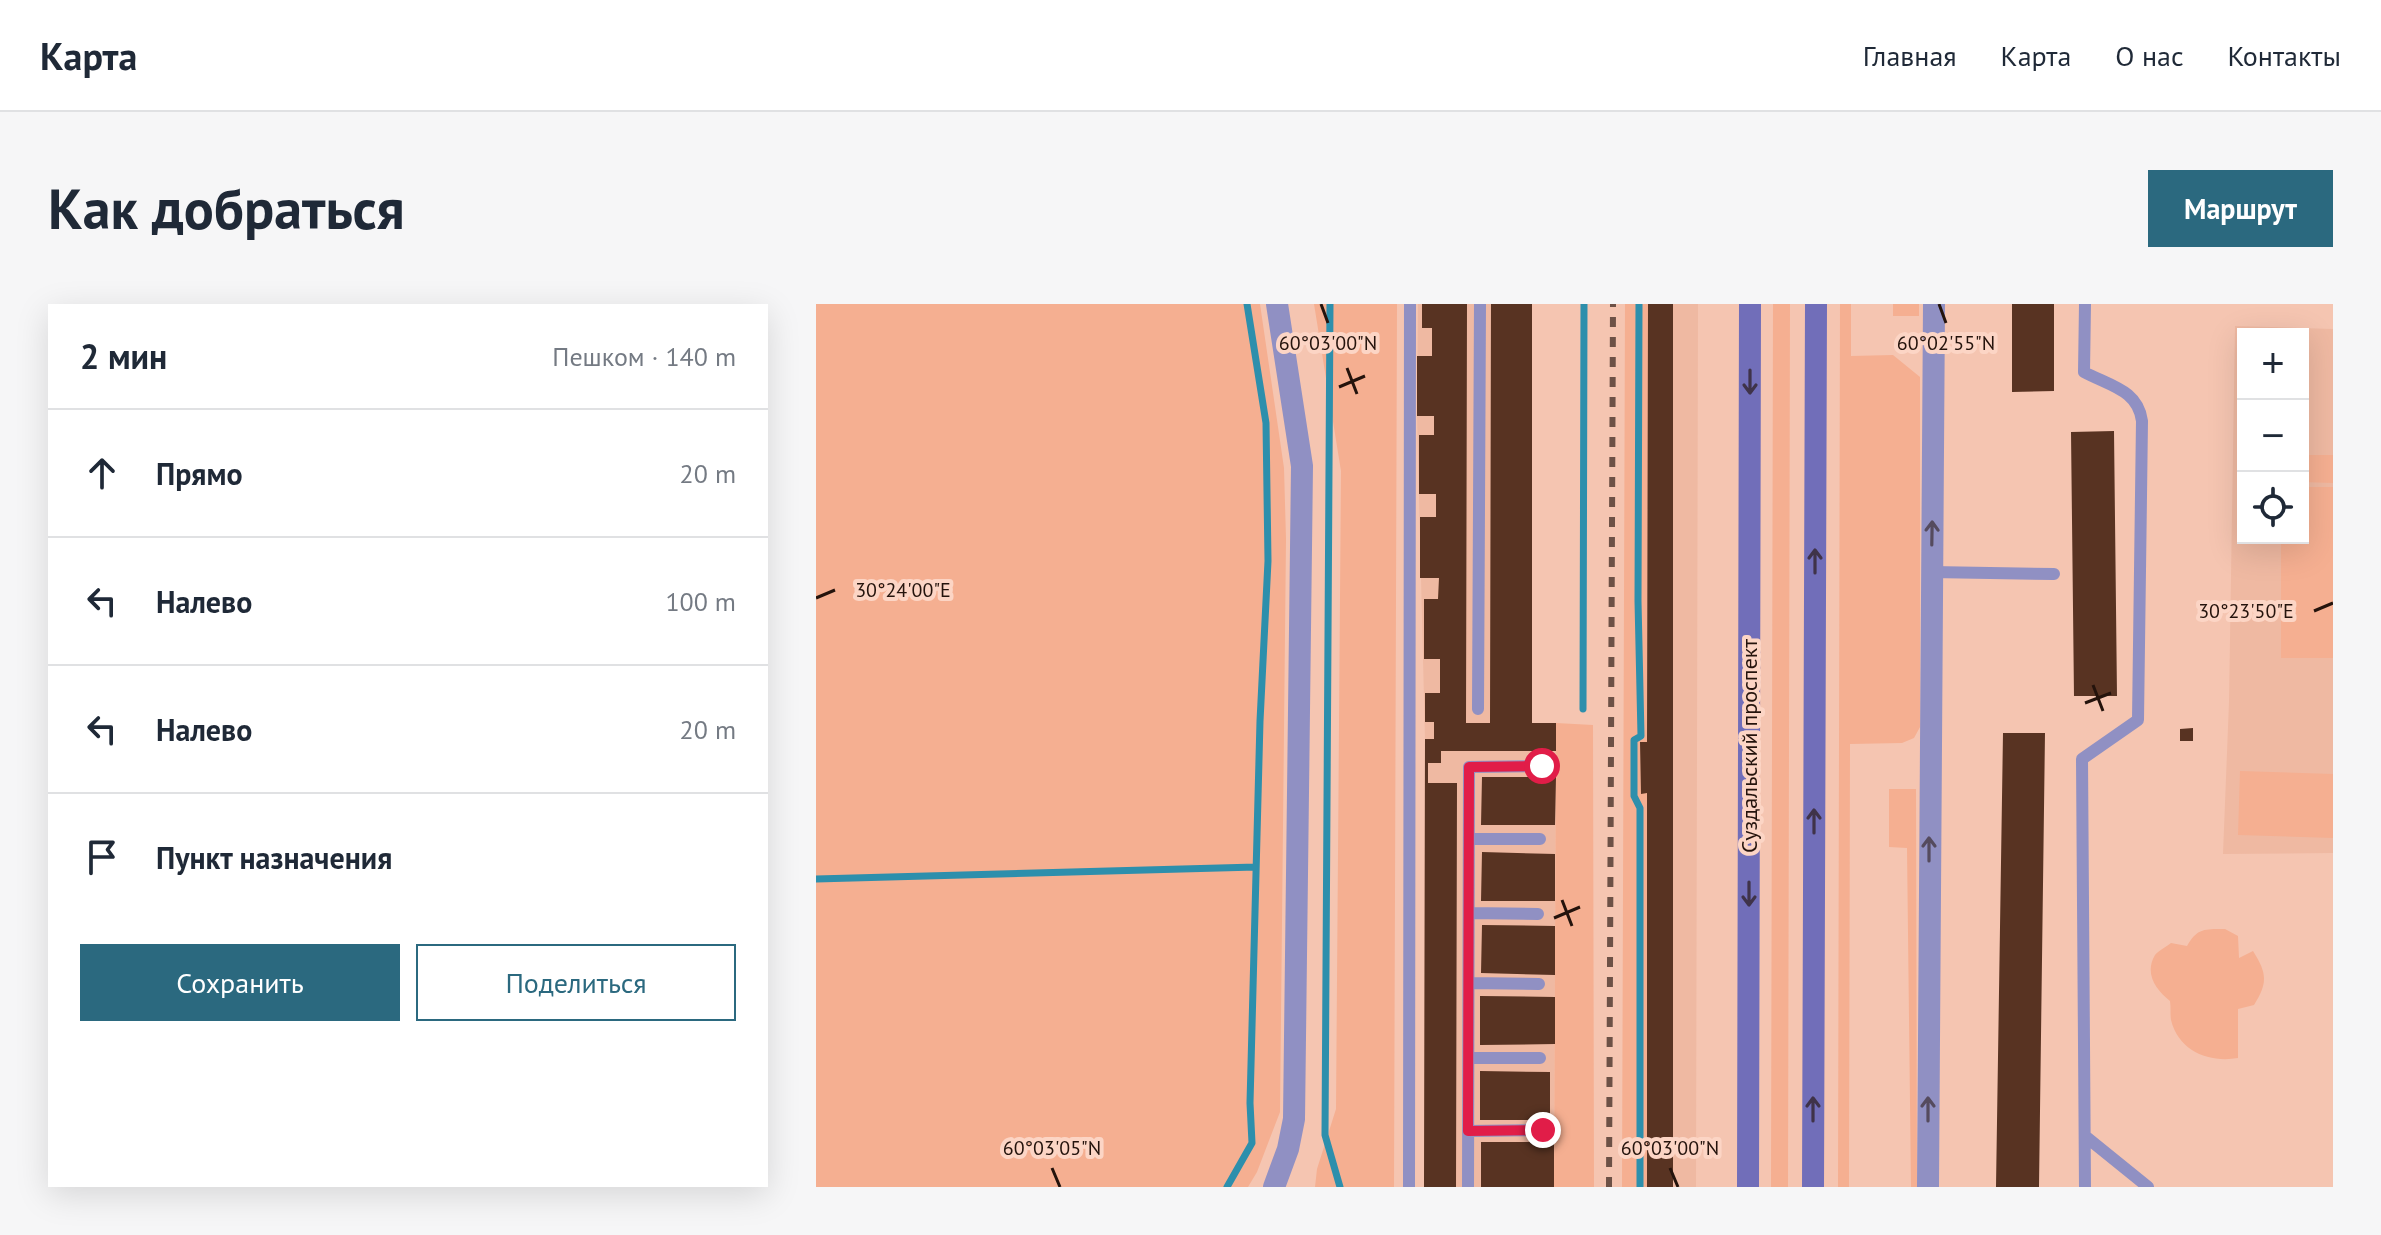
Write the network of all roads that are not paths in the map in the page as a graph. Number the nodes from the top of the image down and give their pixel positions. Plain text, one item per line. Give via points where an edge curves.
1 (1277, 304) edge
2 (1410, 304) edge
3 (1480, 304) edge
4 (1750, 304) edge
5 (1816, 304) edge
6 (1934, 304) edge
7 (2085, 304) edge
8 (1931, 572) junction
9 (2054, 574) dead end
10 (1478, 709) dead end
11 (1542, 766) dead end
12 (1470, 839) junction
13 (1540, 839) dead end
14 (1469, 913) junction
15 (1538, 914) dead end
16 (1469, 983) junction
17 (1539, 984) dead end
18 (1469, 1058) junction
19 (1540, 1058) dead end
20 (1543, 1130) dead end
21 (1468, 1131) junction
22 (2085, 1136) junction
23 (1274, 1187) edge
24 (1409, 1187) edge
25 (1468, 1187) edge
26 (1748, 1187) edge
27 (1813, 1187) edge
28 (1928, 1187) edge
29 (2085, 1187) edge
30 (2148, 1187) edge

1 - 23 street via 1302,466 1294,1119
2 - 24 lane
3 - 10 lane
4 -> 26 main road, Суздальский проспект
27 -> 5 main road
8 -> 6 street
7 - 22 lane via 2084,372 2134,398 2142,421 2138,720 2082,759
8 - 9 lane
28 -> 8 street
11 - 12 lane via 1469,767
12 - 13 lane
12 - 14 lane
14 - 15 lane
14 - 16 lane
16 - 17 lane
16 - 18 lane
18 - 19 lane
18 - 21 lane
20 - 21 lane
21 - 25 lane
22 - 29 lane
22 - 30 lane

